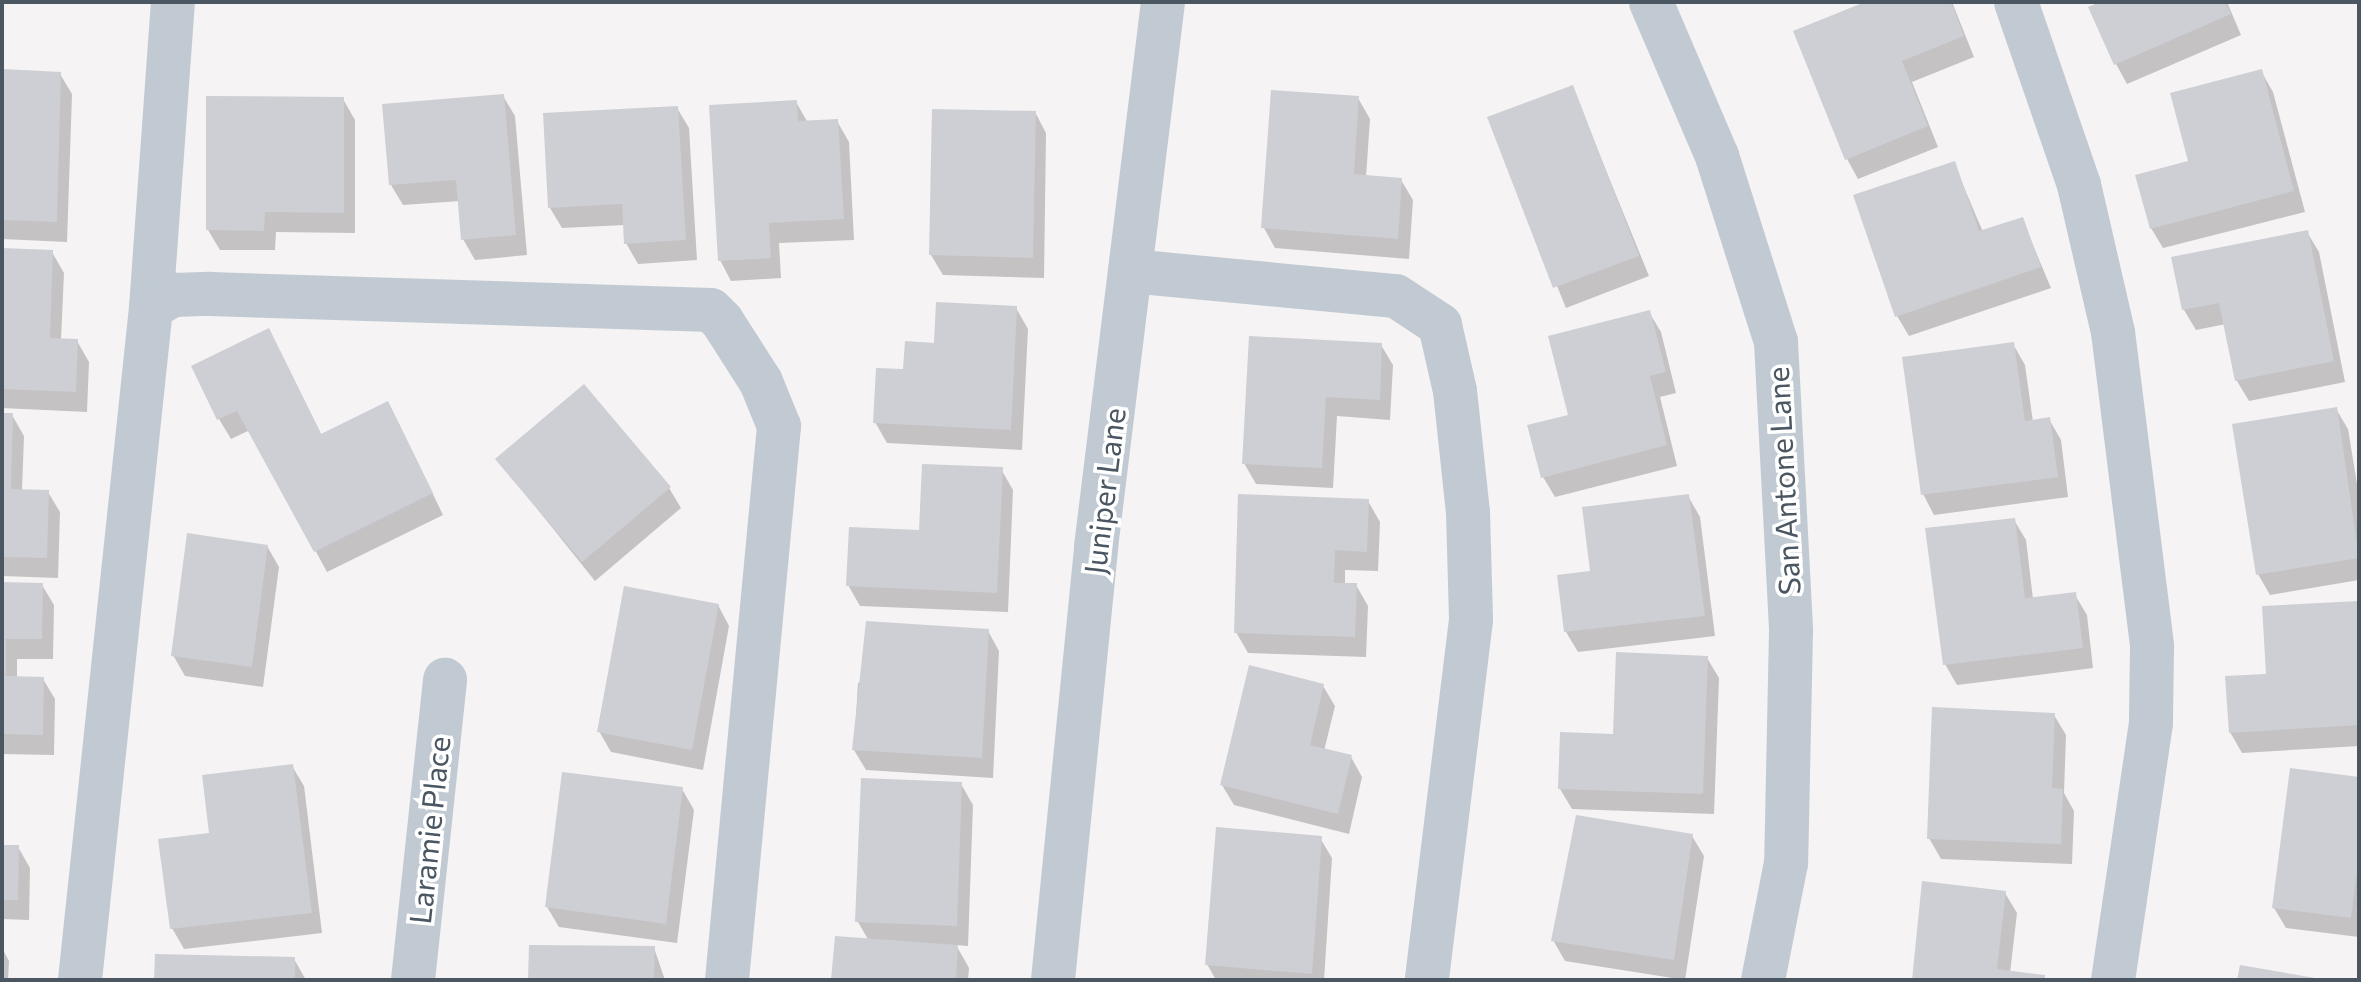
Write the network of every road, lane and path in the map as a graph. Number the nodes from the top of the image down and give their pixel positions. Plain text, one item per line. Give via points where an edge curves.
1 (173, 2) edge
2 (1163, 2) edge
3 (1651, 2) edge
4 (2016, 2) edge
5 (1130, 271) junction
6 (151, 308) junction
7 (445, 680) dead end
8 (80, 980) edge
9 (413, 980) edge
10 (727, 980) edge
11 (1053, 980) edge
12 (1427, 980) edge
13 (1763, 980) edge
14 (2113, 980) edge

1 - 6 street
2 - 5 street, Juniper Lane
3 - 13 street, San Antone Lane via 1717,156 1776,342 1790,662 1786,863
4 - 14 street via 2079,185 2113,332 2152,647 2151,723
5 - 11 street, Juniper Lane
5 - 12 street via 1396,296 1440,325 1460,436 1471,620
6 - 8 street
6 - 10 street via 173,295 210,294 711,310 722,321 761,382 779,426
7 - 9 street, Laramie Place

